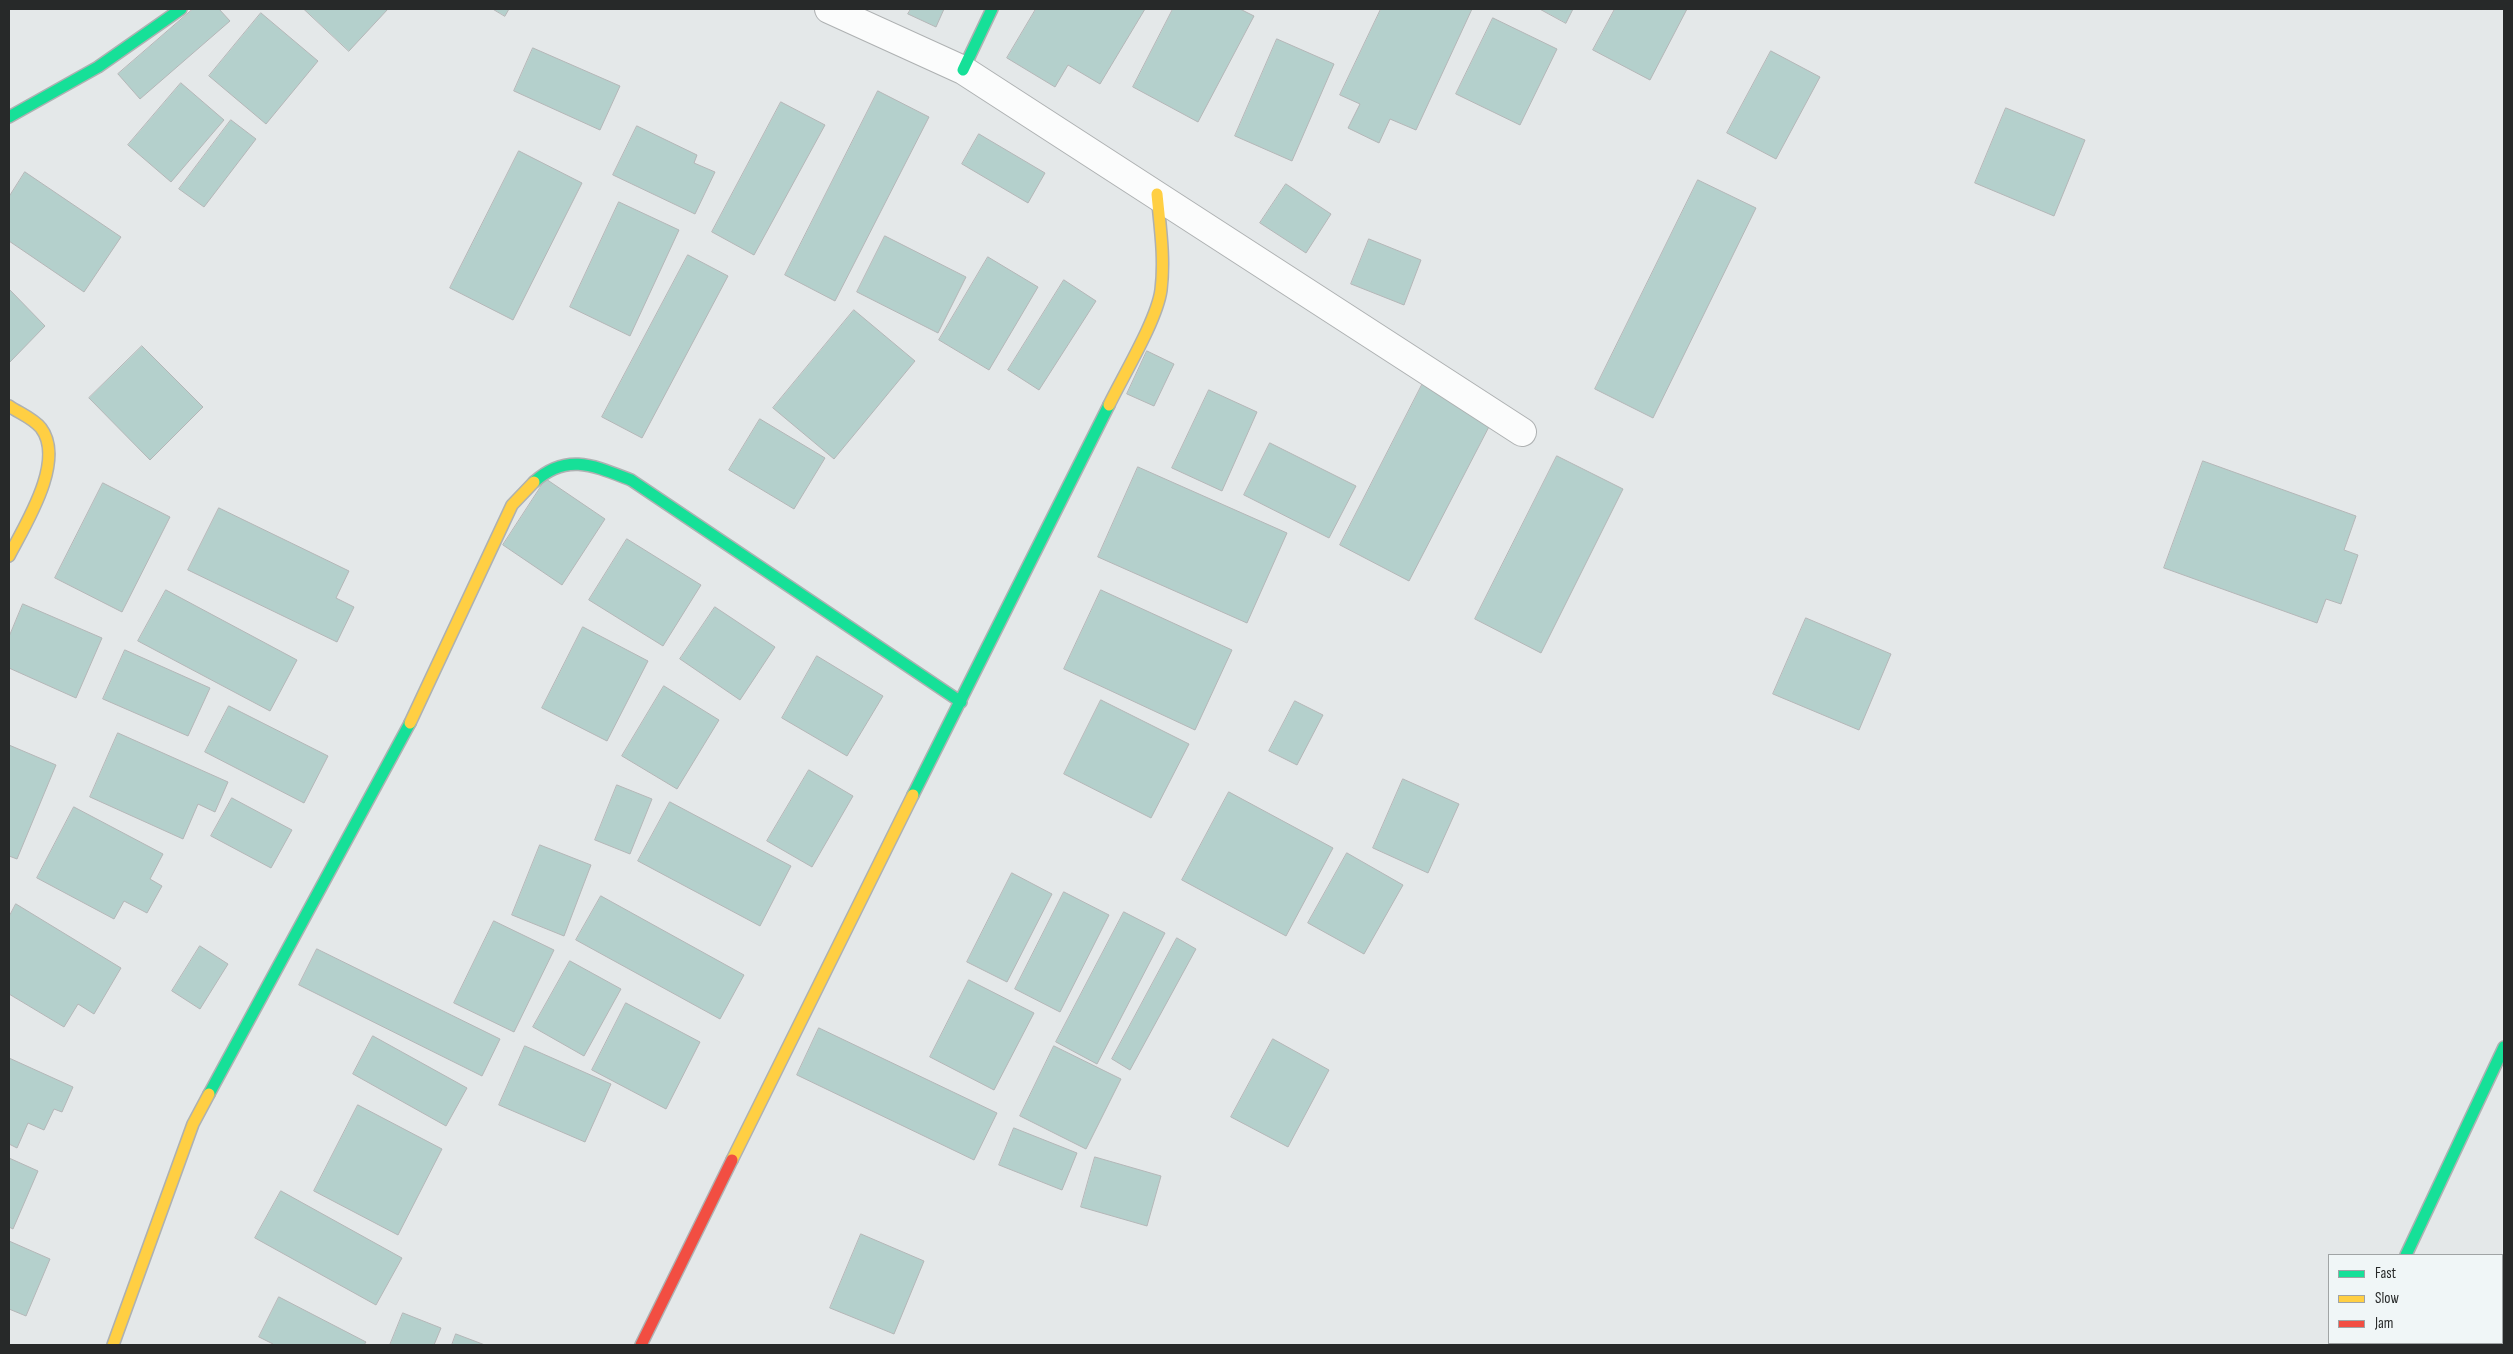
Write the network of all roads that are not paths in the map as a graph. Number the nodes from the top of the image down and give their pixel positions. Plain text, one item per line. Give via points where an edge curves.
1 (181, 9) edge
2 (829, 9) edge
3 (992, 9) edge
4 (963, 70) junction
5 (9, 117) edge
6 (1157, 194) junction
7 (9, 406) edge
8 (1522, 432) dead end
9 (9, 556) edge
10 (961, 702) junction
11 (2504, 1047) edge
12 (2406, 1254) edge
13 (114, 1345) edge
14 (641, 1345) edge

1 - 5 street via 98,68
2 - 4 street
3 - 4 street
4 - 6 street
6 - 8 street
6 - 10 street via 1163,262 1161,292 1152,318
7 - 9 street via 41,428 48,445 42,493
10 - 13 street via 631,480 588,464 567,462 534,480 512,505 412,721 193,1124
10 - 14 street via 872,874
11 - 12 street

